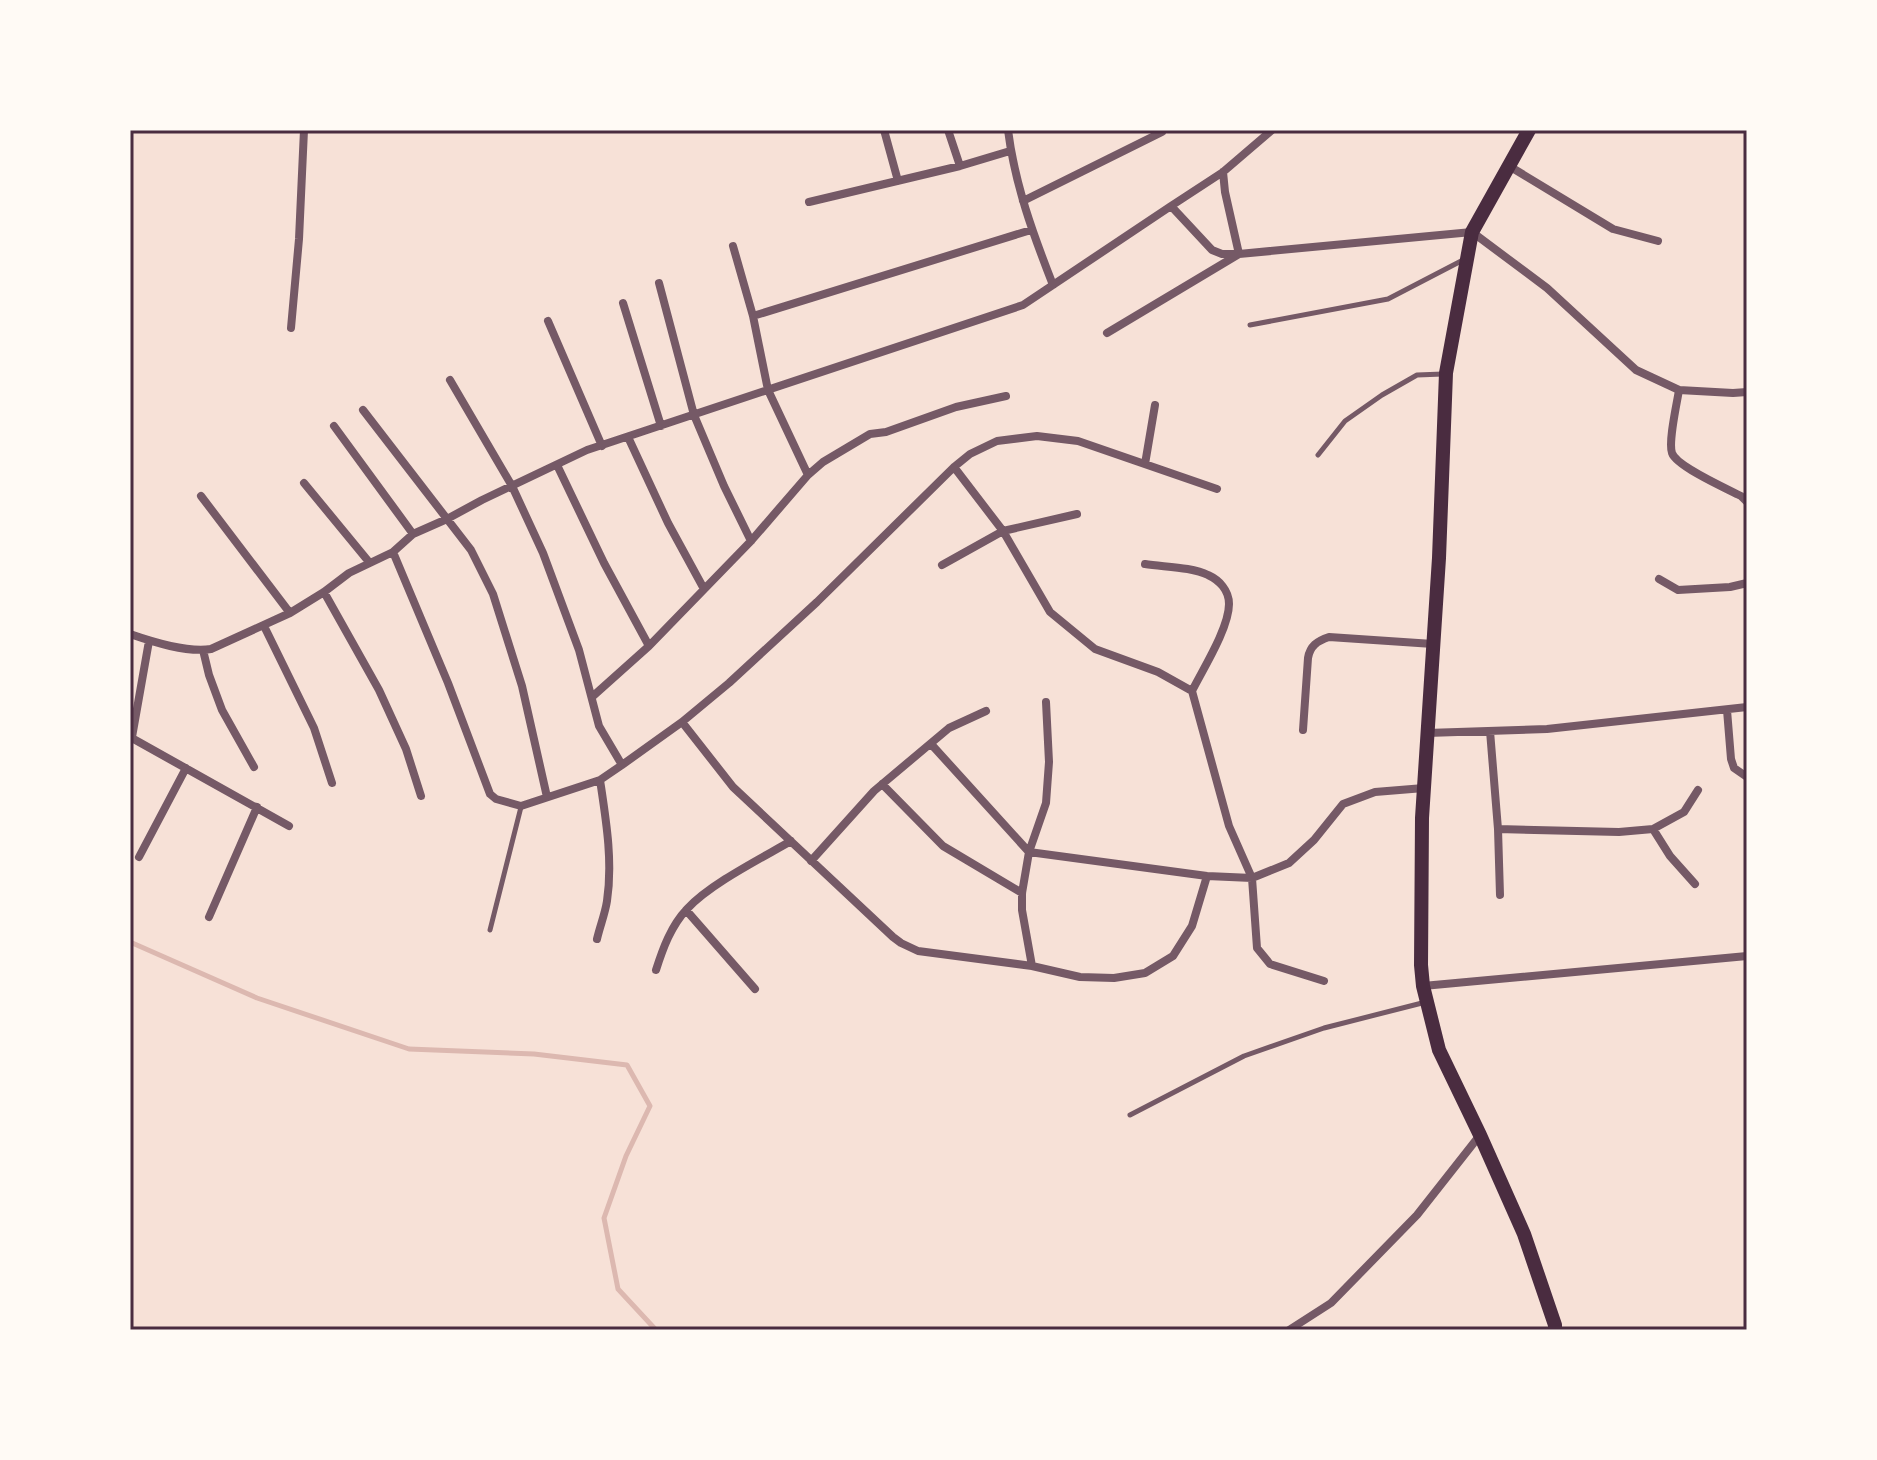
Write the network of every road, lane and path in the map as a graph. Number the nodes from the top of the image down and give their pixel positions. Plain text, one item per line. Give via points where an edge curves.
1 (304, 130) edge
2 (884, 130) edge
3 (948, 130) edge
4 (1008, 130) edge
5 (1272, 130) edge
6 (1529, 130) edge
7 (1162, 132) edge
8 (1010, 151) junction
9 (960, 166) junction
10 (1509, 166) junction
11 (1223, 172) junction
12 (898, 181) junction
13 (1023, 201) junction
14 (809, 202) dead end
15 (1171, 206) junction
16 (1031, 230) junction
17 (1472, 232) junction
18 (1658, 241) dead end
19 (733, 246) dead end
20 (1239, 254) junction
21 (1466, 259) junction
22 (659, 283) dead end
23 (1053, 285) junction
24 (623, 303) dead end
25 (753, 316) junction
26 (548, 321) dead end
27 (1250, 325) dead end
28 (291, 328) dead end
29 (1107, 333) dead end
30 (1446, 373) junction
31 (450, 380) dead end
32 (768, 390) junction
33 (1679, 390) junction
34 (1747, 392) edge
35 (1006, 396) dead end
36 (1155, 405) dead end
37 (363, 410) dead end
38 (694, 415) junction
39 (334, 426) dead end
40 (661, 426) junction
41 (628, 437) junction
42 (602, 446) junction
43 (1318, 455) dead end
44 (1145, 464) junction
45 (557, 465) junction
46 (954, 467) junction
47 (808, 475) junction
48 (304, 483) dead end
49 (512, 486) junction
50 (1217, 489) dead end
51 (201, 496) dead end
52 (1747, 502) edge
53 (1077, 514) dead end
54 (447, 519) junction
55 (1003, 531) junction
56 (413, 534) junction
57 (751, 541) junction
58 (393, 552) junction
59 (369, 562) junction
60 (1145, 564) dead end
61 (942, 565) dead end
62 (1659, 579) dead end
63 (1747, 583) edge
64 (704, 589) junction
65 (324, 592) junction
66 (290, 613) junction
67 (264, 626) junction
68 (130, 634) edge
69 (149, 641) junction
70 (1433, 644) junction
71 (649, 646) junction
72 (203, 650) junction
73 (1192, 691) junction
74 (592, 697) junction
75 (1046, 702) dead end
76 (1747, 707) edge
77 (1727, 710) junction
78 (986, 711) dead end
79 (682, 722) junction
80 (1303, 730) dead end
81 (1490, 731) junction
82 (1427, 733) junction
83 (131, 737) edge
84 (931, 744) junction
85 (622, 765) junction
86 (254, 767) dead end
87 (186, 768) junction
88 (1747, 777) edge
89 (600, 780) junction
90 (332, 783) dead end
91 (882, 784) junction
92 (1424, 788) junction
93 (1698, 790) dead end
94 (421, 796) dead end
95 (547, 797) junction
96 (521, 806) junction
97 (257, 807) junction
98 (289, 826) dead end
99 (1498, 829) junction
100 (1653, 829) junction
101 (791, 841) junction
102 (1029, 852) junction
103 (139, 857) dead end
104 (811, 861) junction
105 (1207, 876) junction
106 (1252, 878) junction
107 (1695, 884) dead end
108 (1022, 893) junction
109 (1500, 895) dead end
110 (686, 910) junction
111 (209, 917) dead end
112 (490, 930) dead end
113 (597, 939) dead end
114 (1747, 956) edge
115 (1032, 966) junction
116 (656, 970) dead end
117 (1324, 981) dead end
118 (1423, 986) junction
119 (755, 989) dead end
120 (1427, 1002) junction
121 (1130, 1115) dead end
122 (1480, 1135) junction
123 (1289, 1330) edge
124 (1555, 1330) edge

1 - 28 street
2 - 12 street
3 - 9 street
4 - 8 street
5 - 11 street
6 - 10 main road
7 - 13 street
8 - 9 street
8 - 13 street
9 - 12 street
10 - 17 main road
10 - 18 street via 1613,229
11 - 15 street
11 - 20 street
12 - 14 street
13 - 16 street
15 - 20 street via 1212,250
15 - 23 street
16 - 23 street
16 - 25 street
17 - 20 street
17 - 21 main road
17 - 33 street via 1547,288 1636,370
19 - 25 street
20 - 29 street
21 - 27 lane via 1388,299
21 - 30 main road
22 - 38 street
23 - 32 street via 1023,305
24 - 40 street
25 - 32 street
26 - 42 street
30 - 43 lane via 1417,375 1382,395 1345,421
30 - 70 main road
31 - 49 street
32 - 38 street
32 - 47 street
33 - 34 street
33 - 52 street via 1672,453 1679,463
35 - 47 street via 870,434
36 - 44 street
37 - 54 street
38 - 40 street
38 - 57 street
39 - 56 street
40 - 41 street
41 - 42 street
41 - 64 street
42 - 45 street
44 - 46 street via 1078,441 1037,436 997,441
44 - 50 street
45 - 49 street
45 - 71 street
46 - 55 street
46 - 79 street via 817,602
47 - 57 street
48 - 59 street
49 - 54 street
49 - 74 street via 543,553
51 - 66 street
53 - 55 street
54 - 56 street
54 - 95 street via 471,550 493,594 522,686
55 - 61 street
55 - 73 street via 1050,612 1095,649
56 - 58 street
57 - 64 street
58 - 59 street
58 - 96 street via 490,794
59 - 65 street
60 - 73 street via 1205,573 1226,592 1227,617
62 - 63 street via 1678,590
64 - 71 street
65 - 66 street
65 - 94 street via 379,690
66 - 67 street
67 - 72 street
67 - 90 street via 314,728
68 - 69 street
69 - 72 street
69 - 83 street
70 - 80 street via 1320,640 1309,651
70 - 82 main road
71 - 74 street
72 - 86 street via 222,710
73 - 106 street via 1229,826
74 - 85 street via 599,726
75 - 102 street via 1046,803
76 - 77 street
77 - 81 street
77 - 88 street via 1731,759
78 - 84 street via 949,728
79 - 85 street
79 - 101 street via 733,787
81 - 82 street
81 - 99 street
82 - 92 main road
83 - 87 street
84 - 91 street
84 - 102 street
85 - 89 street
87 - 97 street
87 - 103 street
89 - 95 street
89 - 113 street via 608,864 607,900
91 - 104 street
91 - 108 street via 943,846
92 - 106 street via 1375,792 1343,804 1289,863
92 - 118 main road
93 - 100 street via 1684,812
95 - 96 street
96 - 112 lane
97 - 98 street
97 - 111 street
99 - 100 street
99 - 109 street
100 - 107 street
101 - 104 street
101 - 110 street via 709,890
102 - 105 street
102 - 108 street
104 - 115 street via 901,943 918,951
105 - 106 street
105 - 115 street via 1192,926 1173,956 1145,973 1080,977
106 - 117 street via 1257,948 1270,964
108 - 115 street
110 - 116 street via 665,942
110 - 119 street
114 - 118 street
118 - 120 main road
120 - 121 lane via 1324,1028 1244,1056
120 - 122 main road via 1439,1050
122 - 123 street via 1417,1215 1353,1281 1331,1303
122 - 124 main road via 1524,1234

